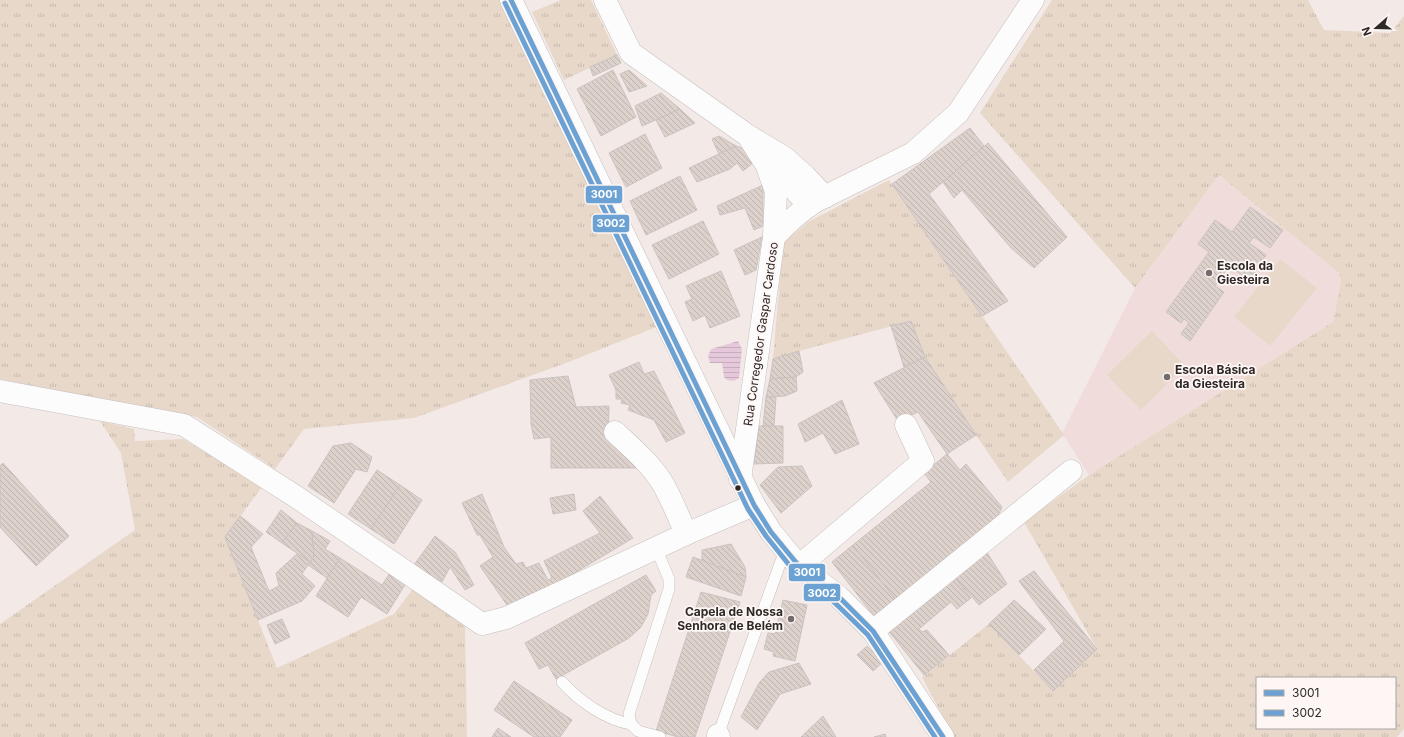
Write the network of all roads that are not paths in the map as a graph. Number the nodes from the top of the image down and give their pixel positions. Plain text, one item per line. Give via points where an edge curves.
1 (511, 0) edge
2 (605, 0) edge
3 (1033, 0) edge
4 (752, 142) junction
5 (817, 201) junction
6 (774, 237) junction
7 (0, 391) edge
8 (906, 425) dead end
9 (615, 432) dead end
10 (1071, 472) dead end
11 (747, 492) junction
12 (686, 534) junction
13 (656, 548) junction
14 (785, 550) junction
15 (799, 566) junction
16 (873, 631) junction
17 (562, 682) dead end
18 (631, 724) junction
19 (718, 736) edge
20 (660, 737) edge
21 (943, 737) edge

1 - 11 street
2 - 4 street via 631,53
3 - 5 street, Rua Corregedor Gaspar Cardoso via 958,113 913,153
4 - 5 street via 785,158 805,176
4 - 6 street via 766,164 776,191
5 - 6 street, Rua Corregedor Gaspar Cardoso via 801,210
6 - 11 street, Rua Corregedor Gaspar Cardoso
7 - 13 street via 184,425 298,498 482,624 506,618
8 - 15 street via 923,461
9 - 12 street via 635,450 662,483
10 - 16 street
11 - 12 street
11 - 14 street
12 - 13 street
13 - 18 lane via 669,579 669,589 629,714
14 - 15 street
14 - 19 lane
15 - 16 street via 839,597
16 - 21 street
17 - 18 lane via 603,714
18 - 20 lane via 638,731

